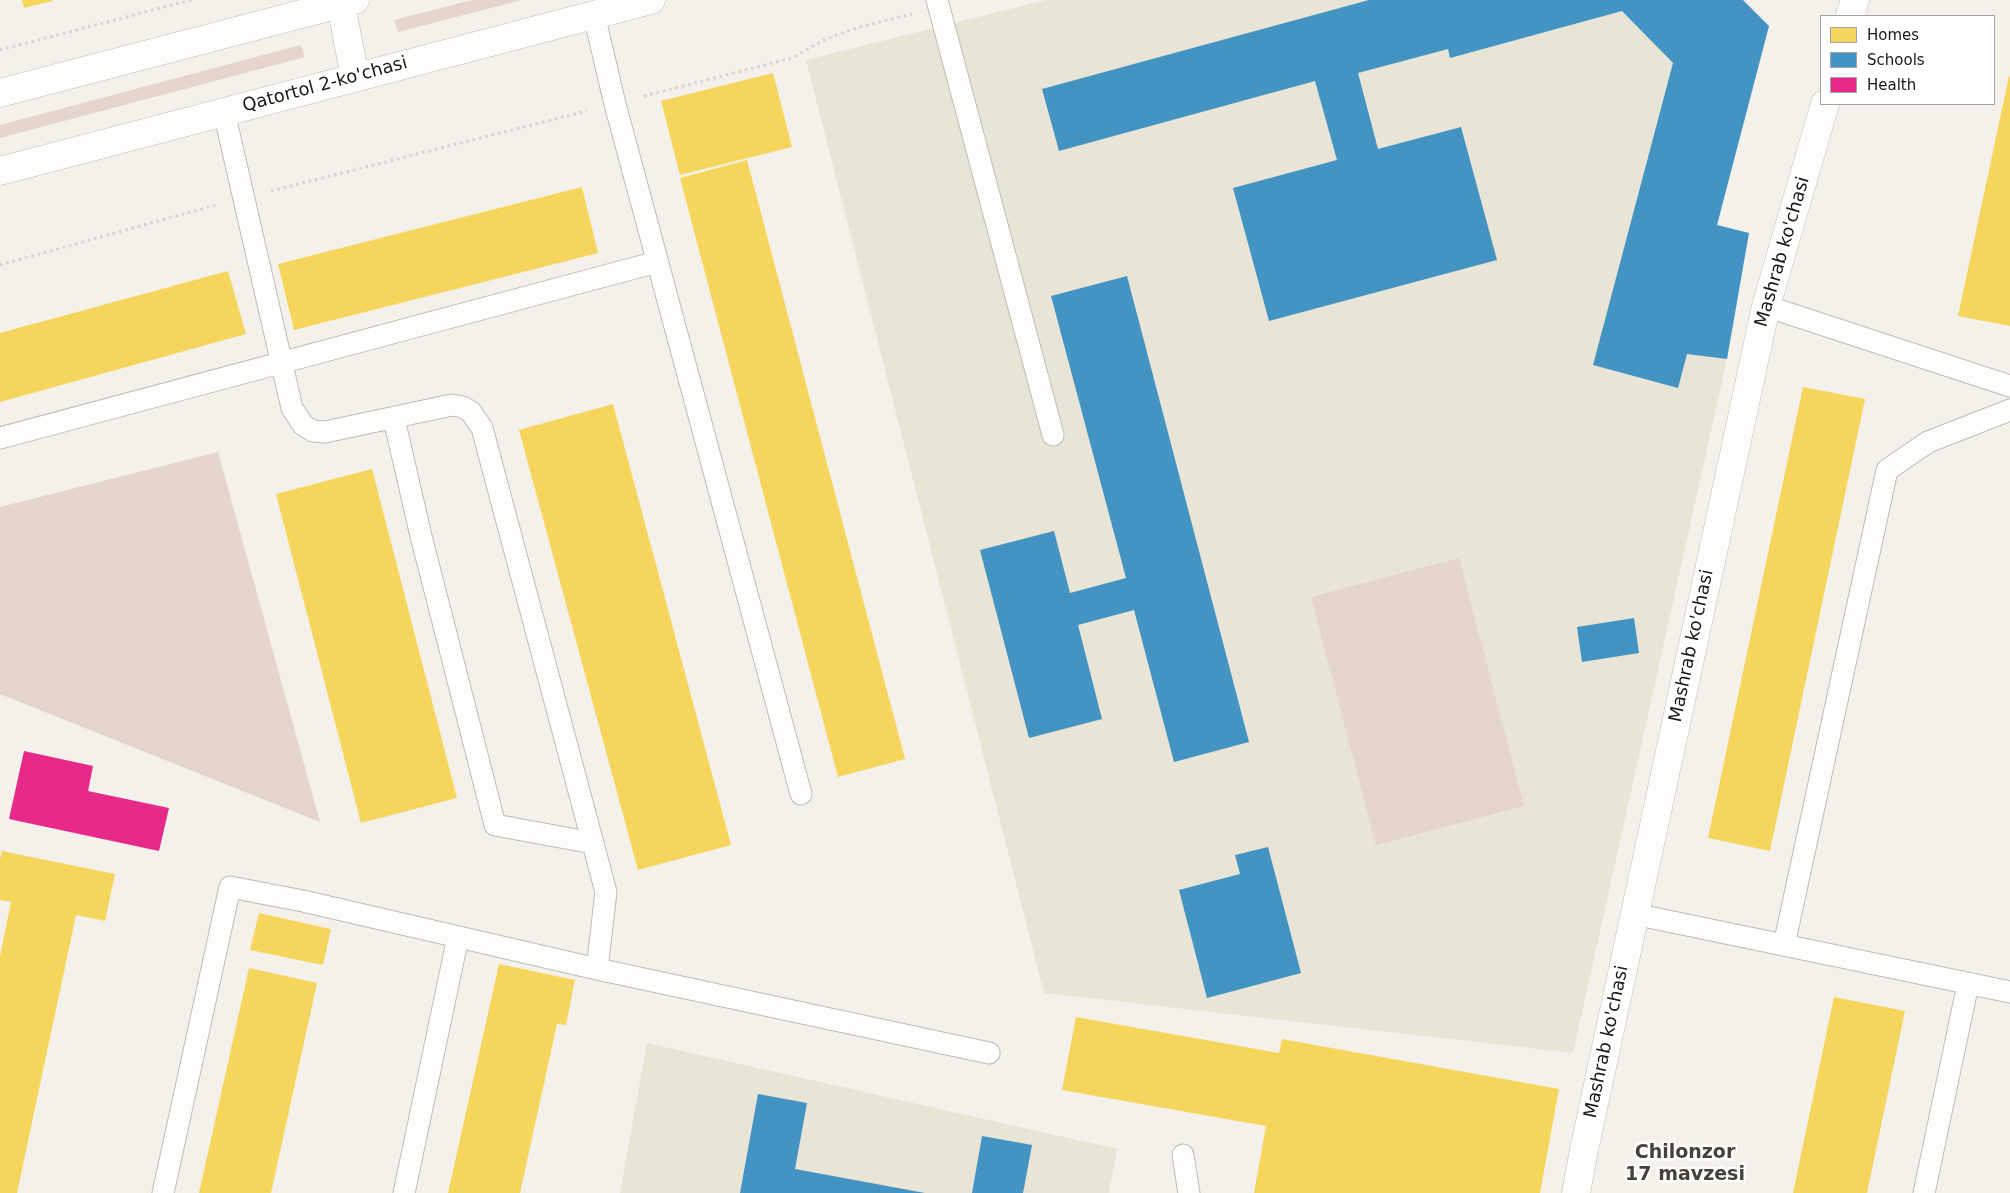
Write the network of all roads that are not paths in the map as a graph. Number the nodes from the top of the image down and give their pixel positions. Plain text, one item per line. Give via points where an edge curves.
1 (651, 0) edge
2 (1855, 0) edge
3 (345, 1) edge
4 (938, 4) edge
5 (594, 15) junction
6 (1850, 15) edge
7 (355, 78) junction
8 (0, 93) edge
9 (1825, 105) edge
10 (224, 112) junction
11 (0, 171) edge
12 (657, 262) junction
13 (1766, 306) junction
14 (282, 361) junction
15 (2010, 386) edge
16 (2010, 410) edge
17 (394, 419) junction
18 (1053, 435) dead end
19 (0, 438) edge
20 (801, 794) dead end
21 (593, 843) junction
22 (1634, 914) junction
23 (458, 937) junction
24 (1784, 945) junction
25 (598, 969) junction
26 (1968, 984) junction
27 (2010, 992) edge
28 (989, 1053) dead end
29 (1183, 1155) dead end
30 (163, 1193) edge
31 (404, 1193) edge
32 (1189, 1193) edge
33 (1576, 1193) edge
34 (1924, 1193) edge

1 - 5 street, Qatortol 2-ko'chasi
2 - 6 street
3 - 7 street
3 - 8 street
4 - 18 lane
5 - 7 street, Qatortol 2-ko'chasi
5 - 12 lane
7 - 10 street, Qatortol 2-ko'chasi
9 - 13 street, Mashrab ko'chasi
10 - 11 street, Qatortol 2-ko'chasi
10 - 14 lane
12 - 14 lane
12 - 20 lane
13 - 15 lane
13 - 22 street, Mashrab ko'chasi
14 - 17 lane via 292,408 303,425 313,431 325,432
14 - 19 lane
16 - 24 lane via 1928,442 1887,470
17 - 21 lane via 496,825
17 - 21 lane via 452,405 471,412 482,428
21 - 25 lane via 606,892
22 - 24 lane
22 - 33 street, Mashrab ko'chasi
23 - 25 lane
23 - 30 lane via 230,887
23 - 31 lane
24 - 26 lane
25 - 28 lane
26 - 27 lane
26 - 34 lane
29 - 32 lane

